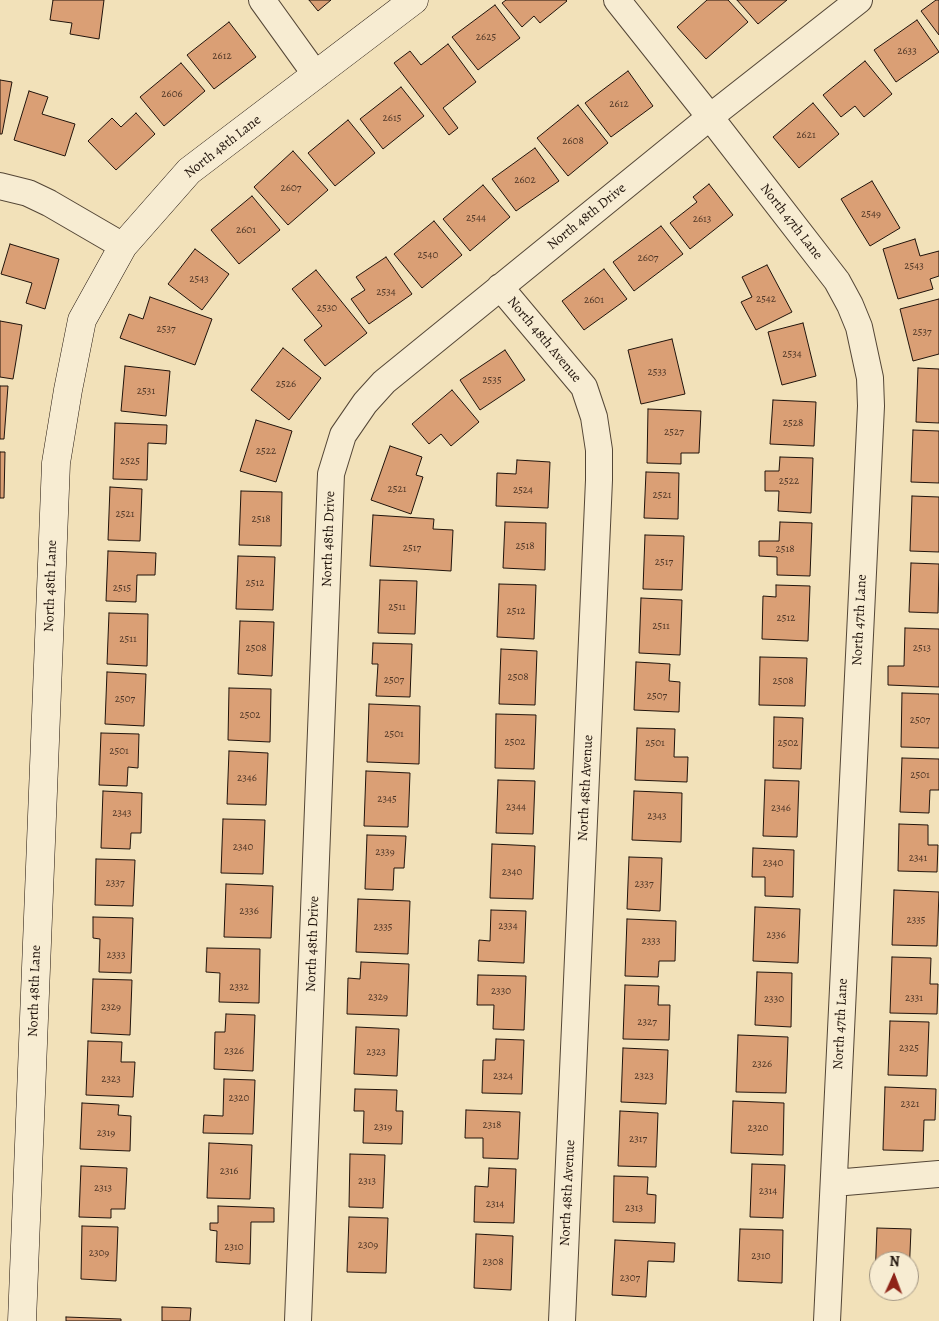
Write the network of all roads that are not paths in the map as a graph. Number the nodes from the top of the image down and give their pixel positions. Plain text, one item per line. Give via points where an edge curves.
1 (262, 0) edge
2 (414, 0) edge
3 (617, 0) edge
4 (859, 0) edge
5 (316, 75) junction
6 (710, 117) junction
7 (0, 186) edge
8 (123, 246) junction
9 (500, 287) junction
10 (939, 1174) edge
11 (834, 1183) junction
12 (22, 1321) edge
13 (298, 1321) edge
14 (562, 1321) edge
15 (827, 1321) edge

1 - 5 street
2 - 5 street, North 48th Lane
3 - 6 street, North 47th Lane
4 - 6 street, North 48th Drive
5 - 8 street, North 48th Lane via 189,171
6 - 9 street, North 48th Drive
6 - 11 street, North 47th Lane via 837,281 859,327 870,378
7 - 8 street via 28,192
8 - 12 street, North 48th Lane via 82,320 56,463
9 - 13 street, North 48th Drive via 384,382 365,403 344,435 332,474
9 - 14 street, North 48th Avenue via 584,387 594,417 599,450
10 - 11 street
11 - 15 street, North 47th Lane

